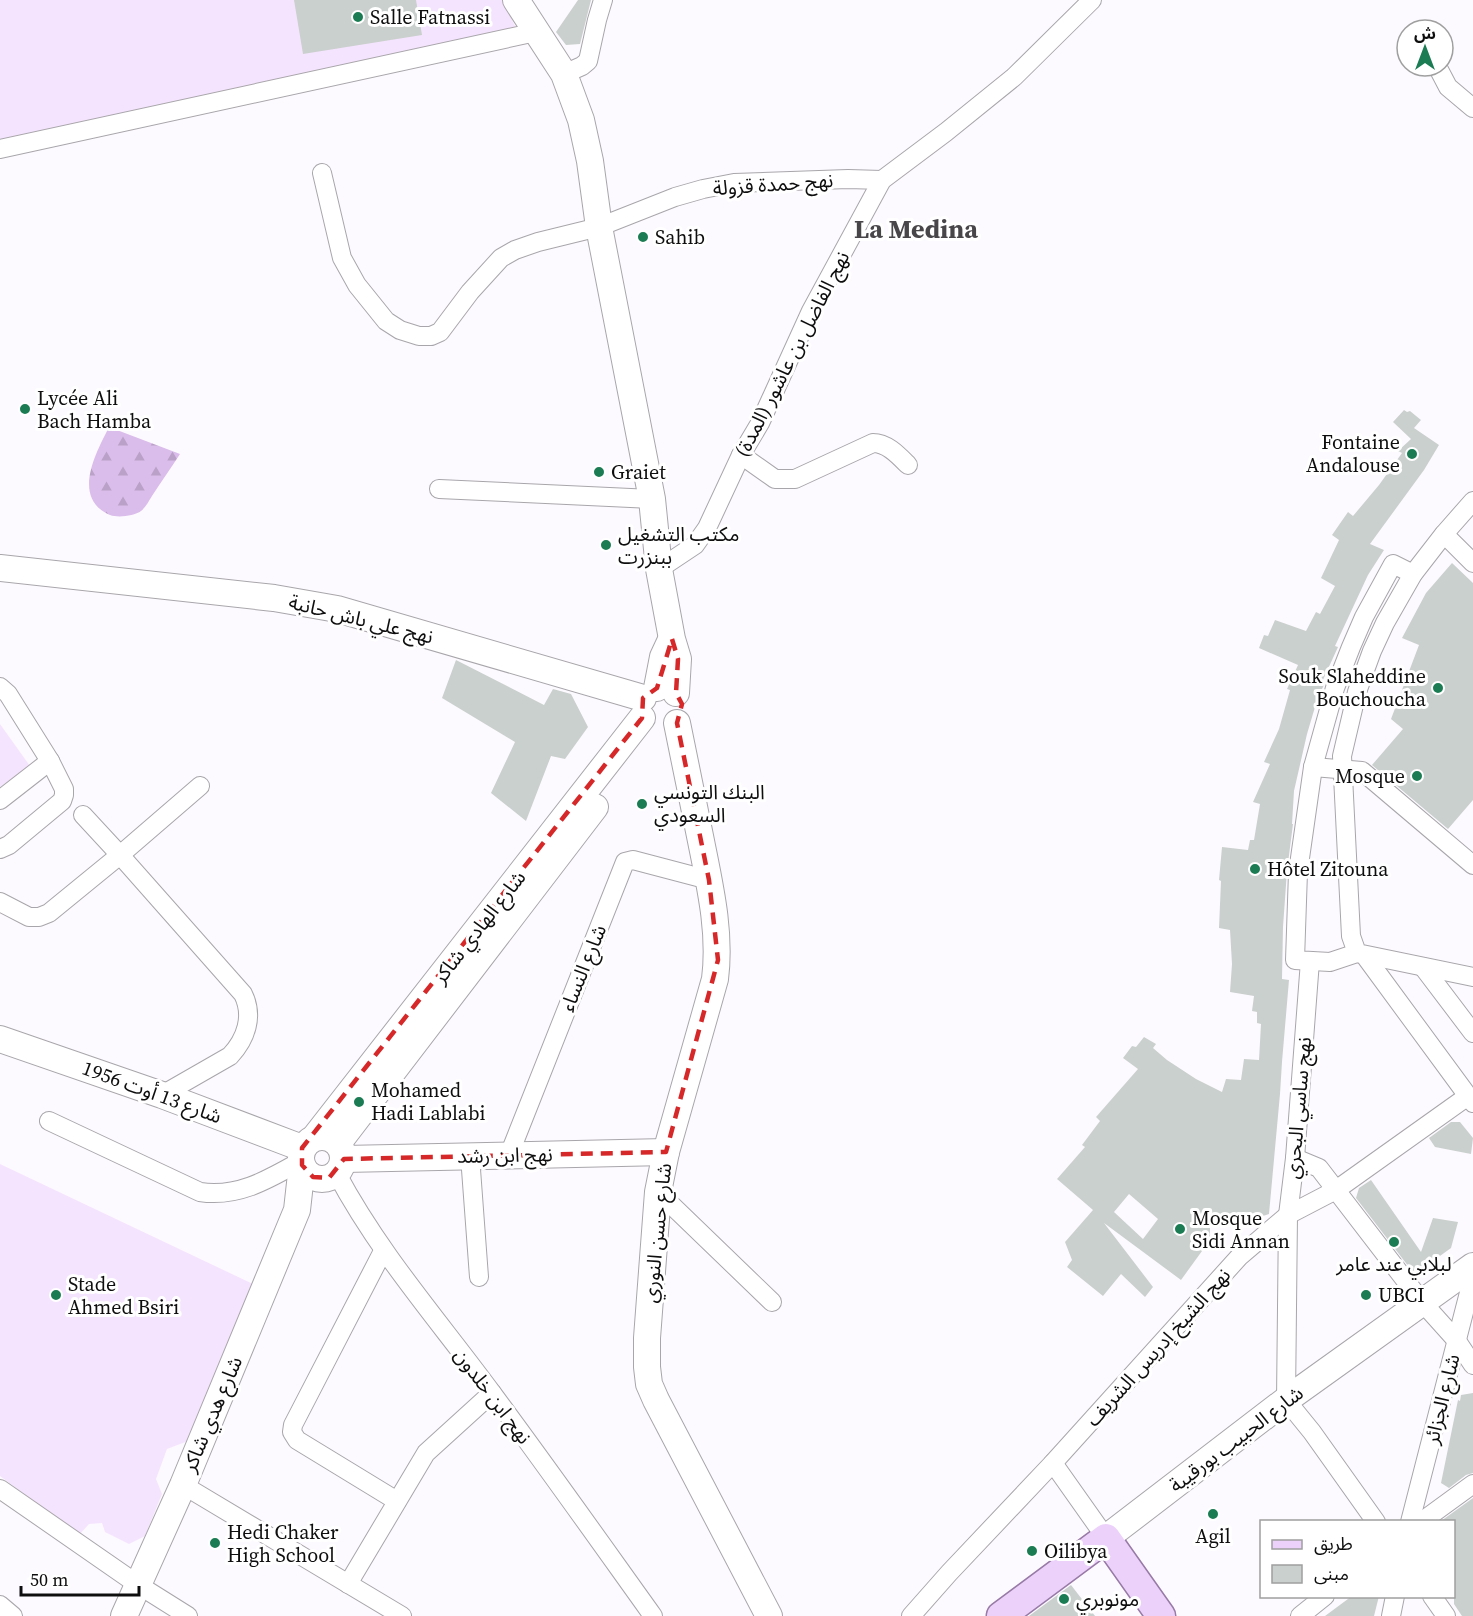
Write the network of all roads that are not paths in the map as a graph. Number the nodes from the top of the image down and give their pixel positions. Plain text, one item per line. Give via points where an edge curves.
1 (516, 0) edge
2 (603, 0) edge
3 (1092, 0) edge
4 (536, 32) junction
5 (564, 74) junction
6 (1443, 78) edge
7 (1473, 108) edge
8 (0, 148) edge
9 (322, 173) dead end
10 (882, 180) junction
11 (599, 227) junction
12 (741, 455) junction
13 (908, 465) dead end
14 (439, 489) dead end
15 (652, 499) junction
16 (1473, 501) edge
17 (1444, 534) junction
18 (1473, 563) edge
19 (0, 568) edge
20 (660, 569) junction
21 (1413, 574) junction
22 (0, 687) edge
23 (658, 708) junction
24 (50, 761) junction
25 (1313, 767) junction
26 (1342, 768) junction
27 (200, 786) dead end
28 (0, 800) edge
29 (82, 815) dead end
30 (0, 849) edge
31 (120, 855) junction
32 (1473, 865) edge
33 (709, 880) junction
34 (0, 903) edge
35 (1361, 954) junction
36 (1303, 960) junction
37 (1424, 967) junction
38 (1473, 977) edge
39 (1473, 1033) edge
40 (0, 1039) edge
41 (162, 1095) junction
42 (1471, 1100) edge
43 (49, 1121) dead end
44 (666, 1152) junction
45 (509, 1155) junction
46 (470, 1156) junction
47 (321, 1158) junction
48 (1295, 1158) junction
49 (1336, 1190) junction
50 (658, 1192) junction
51 (1288, 1215) junction
52 (383, 1251) junction
53 (1473, 1266) edge
54 (479, 1277) dead end
55 (1473, 1277) edge
56 (772, 1302) dead end
57 (1422, 1302) junction
58 (1457, 1341) junction
59 (1473, 1365) edge
60 (492, 1393) junction
61 (1286, 1401) junction
62 (1053, 1463) junction
63 (1473, 1484) edge
64 (183, 1485) junction
65 (0, 1489) edge
66 (397, 1501) junction
67 (1375, 1520) edge
68 (1410, 1520) edge
69 (1421, 1520) edge
70 (1106, 1538) junction
71 (137, 1584) junction
72 (348, 1584) junction
73 (1322, 1598) edge
74 (1395, 1598) edge
75 (1432, 1598) edge
76 (0, 1605) edge
77 (396, 1614) edge
78 (13, 1616) edge
79 (124, 1616) edge
80 (188, 1616) edge
81 (653, 1616) edge
82 (769, 1616) edge
83 (911, 1616) edge
84 (1001, 1616) edge
85 (1161, 1616) edge
86 (1300, 1616) edge
87 (1391, 1616) edge
88 (1446, 1616) edge

1 - 4 street, شارع حسن النوري
2 - 5 street via 588,61
3 - 10 street, نهج الفاضل بن عاشور (المدة) via 1014,77
4 - 5 street, شارع حسن النوري
4 - 8 street
5 - 11 street, شارع حسن النوري via 581,120
6 - 7 street
9 - 11 street, نهج حمدة قزولة via 342,258 357,285 386,321 419,336 440,332 501,258 538,242
10 - 11 street, نهج حمدة قزولة via 734,183 675,197
10 - 12 street, نهج الفاضل بن عاشور (المدة) via 811,311 760,423
11 - 15 street, شارع حسن النوري
12 - 13 street via 775,479 783,480 795,479 873,443 887,446
12 - 20 street, نهج الفاضل بن عاشور (المدة) via 695,545
14 - 15 street
15 - 20 street, شارع حسن النوري
16 - 17 street
17 - 18 street
17 - 21 street
19 - 23 street, نهج علي باش حانبة via 273,598 337,609
20 - 23 street, شارع حسن النوري via 678,659
21 - 25 street, نهج ساسي البحري via 1393,564 1364,616 1335,688
21 - 26 street via 1372,651 1357,692
22 - 24 street
23 - 33 street, شارع حسن النوري
23 - 47 street, شارع الهادي شاكر
24 - 28 street
24 - 30 street via 64,789 62,801
25 - 26 street
25 - 36 street, نهج ساسي البحري via 1298,872
26 - 32 street via 1362,771
26 - 35 street via 1351,936
27 - 31 street
29 - 31 street
31 - 34 street via 39,918
31 - 41 street via 248,1004 247,1026 238,1048
33 - 44 street, شارع حسن النوري via 717,944 716,979
33 - 45 street, شارع النساء via 633,860 625,862
35 - 36 street via 1330,962
35 - 37 street
35 - 42 street
36 - 48 street, نهج ساسي البحري
37 - 38 street
37 - 39 street
40 - 41 street, شارع 13 أوت 1956
41 - 47 street, شارع 13 أوت 1956
42 - 49 street, نهج الشيخ إدريس الشريف
43 - 47 street via 200,1192 214,1194 264,1181
44 - 45 street, نهج ابن رشد
44 - 50 street, شارع حسن النوري
45 - 46 street, نهج ابن رشد
46 - 47 street, نهج ابن رشد
46 - 54 street
47 - 52 street, نهج ابن خلدون
47 - 64 street, شارع هدي شاكر
48 - 49 street via 1319,1168
48 - 51 street, نهج ساسي البحري
49 - 51 street, نهج الشيخ إدريس الشريف
49 - 57 street
50 - 56 street
50 - 82 street, شارع حسن النوري via 647,1338 649,1384
51 - 61 street, نهج ساسي البحري
51 - 62 street, نهج الشيخ إدريس الشريف via 1239,1257
52 - 60 street, نهج ابن خلدون
52 - 66 street via 292,1432 297,1440
53 - 57 street, شارع الحبيب بورقيبة
55 - 58 street, شارع الجزائر
57 - 58 street
57 - 61 street, شارع الحبيب بورقيبة
58 - 59 street
58 - 68 street, شارع الجزائر
60 - 66 street via 426,1453
60 - 81 street, نهج ابن خلدون
61 - 67 street
61 - 70 street, شارع الحبيب بورقيبة
62 - 70 street
62 - 83 street, نهج الشيخ إدريس الشريف
63 - 69 street
64 - 71 street, شارع هدي شاكر
64 - 72 street
65 - 71 street
66 - 72 street
70 - 84 main road, شارع الحبيب بورقيبة
70 - 85 main road
71 - 79 street, شارع هدي شاكر
71 - 80 street
72 - 77 street
73 - 86 street
74 - 87 street
75 - 88 street
76 - 78 street

